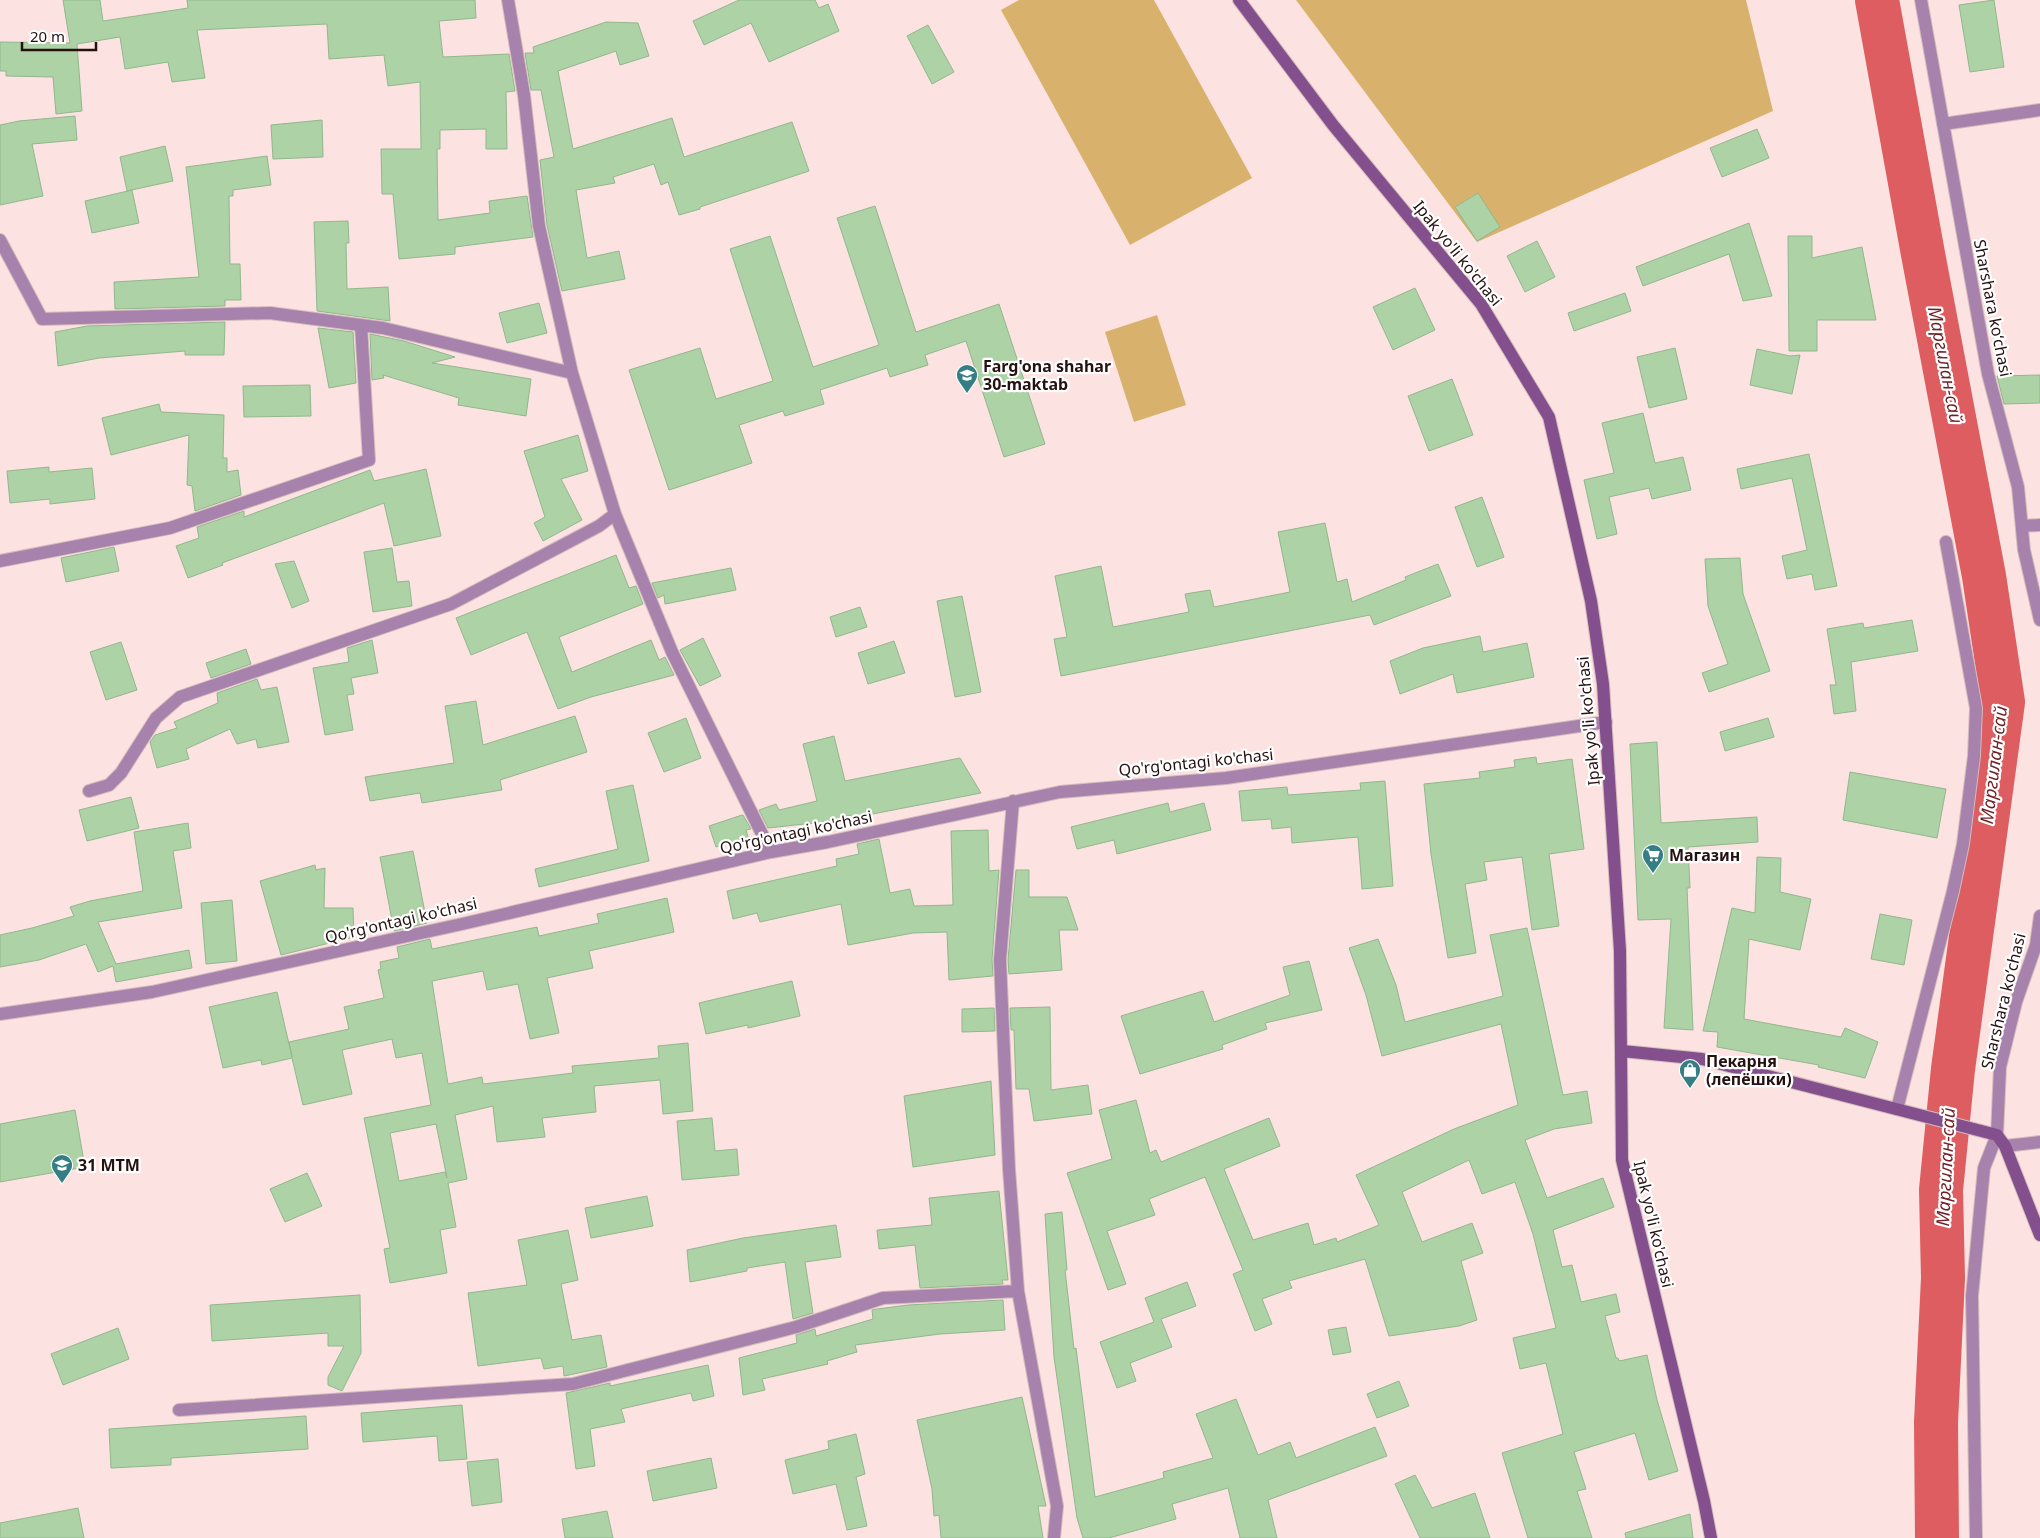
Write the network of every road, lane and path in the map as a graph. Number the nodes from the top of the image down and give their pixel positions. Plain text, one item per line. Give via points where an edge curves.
1 (508, 0) edge
2 (1239, 0) edge
3 (1921, 0) edge
4 (2040, 110) edge
5 (1943, 124) junction
6 (0, 240) edge
7 (361, 325) junction
8 (572, 373) junction
9 (615, 514) junction
10 (2040, 525) edge
11 (2022, 526) junction
12 (1946, 542) dead end
13 (0, 561) edge
14 (2040, 620) edge
15 (1606, 722) junction
16 (89, 791) dead end
17 (1013, 801) junction
18 (771, 852) junction
19 (2040, 916) edge
20 (0, 1014) edge
21 (1622, 1051) junction
22 (1897, 1109) junction
23 (1992, 1134) junction
24 (2040, 1142) edge
25 (2005, 1146) junction
26 (2040, 1235) edge
27 (1018, 1291) junction
28 (179, 1410) dead end
29 (1054, 1538) edge
30 (1711, 1538) edge
31 (1976, 1538) edge

1 - 8 street via 524,95 539,226
2 - 15 main road, Ipak yo'li ko'chasi via 1332,125 1481,304 1549,417 1591,600
3 - 5 street, Sharshara koʻchasi
4 - 5 street
5 - 11 street, Sharshara koʻchasi via 1988,374 2018,487
6 - 7 street via 42,319 270,313
7 - 8 street
7 - 13 street via 369,460 170,528
8 - 9 street
9 - 16 street via 599,526 451,604 180,697 156,718 109,786
9 - 18 street via 672,652
10 - 11 street
11 - 14 street, Sharshara koʻchasi via 2024,550
12 - 22 street via 1976,708 1974,756 1963,844 1953,890
15 - 17 street, Qo'rg'ontagi ko'chasi via 1226,778 1060,792
15 - 21 main road, Ipak yo'li ko'chasi via 1620,951
17 - 18 street, Qo'rg'ontagi ko'chasi
17 - 27 street via 1000,960
18 - 20 street, Qo'rg'ontagi ko'chasi via 152,992
19 - 23 street, Sharshara koʻchasi via 2036,945 2016,1002 2000,1067
21 - 22 main road via 1702,1059
21 - 30 main road, Ipak yo'li ko'chasi via 1622,1160
22 - 23 main road
23 - 25 main road
23 - 31 street, Sharshara koʻchasi via 1984,1168 1972,1296
24 - 25 street
25 - 26 main road
27 - 28 street via 883,1298 796,1327 573,1384
27 - 29 street via 1057,1506

